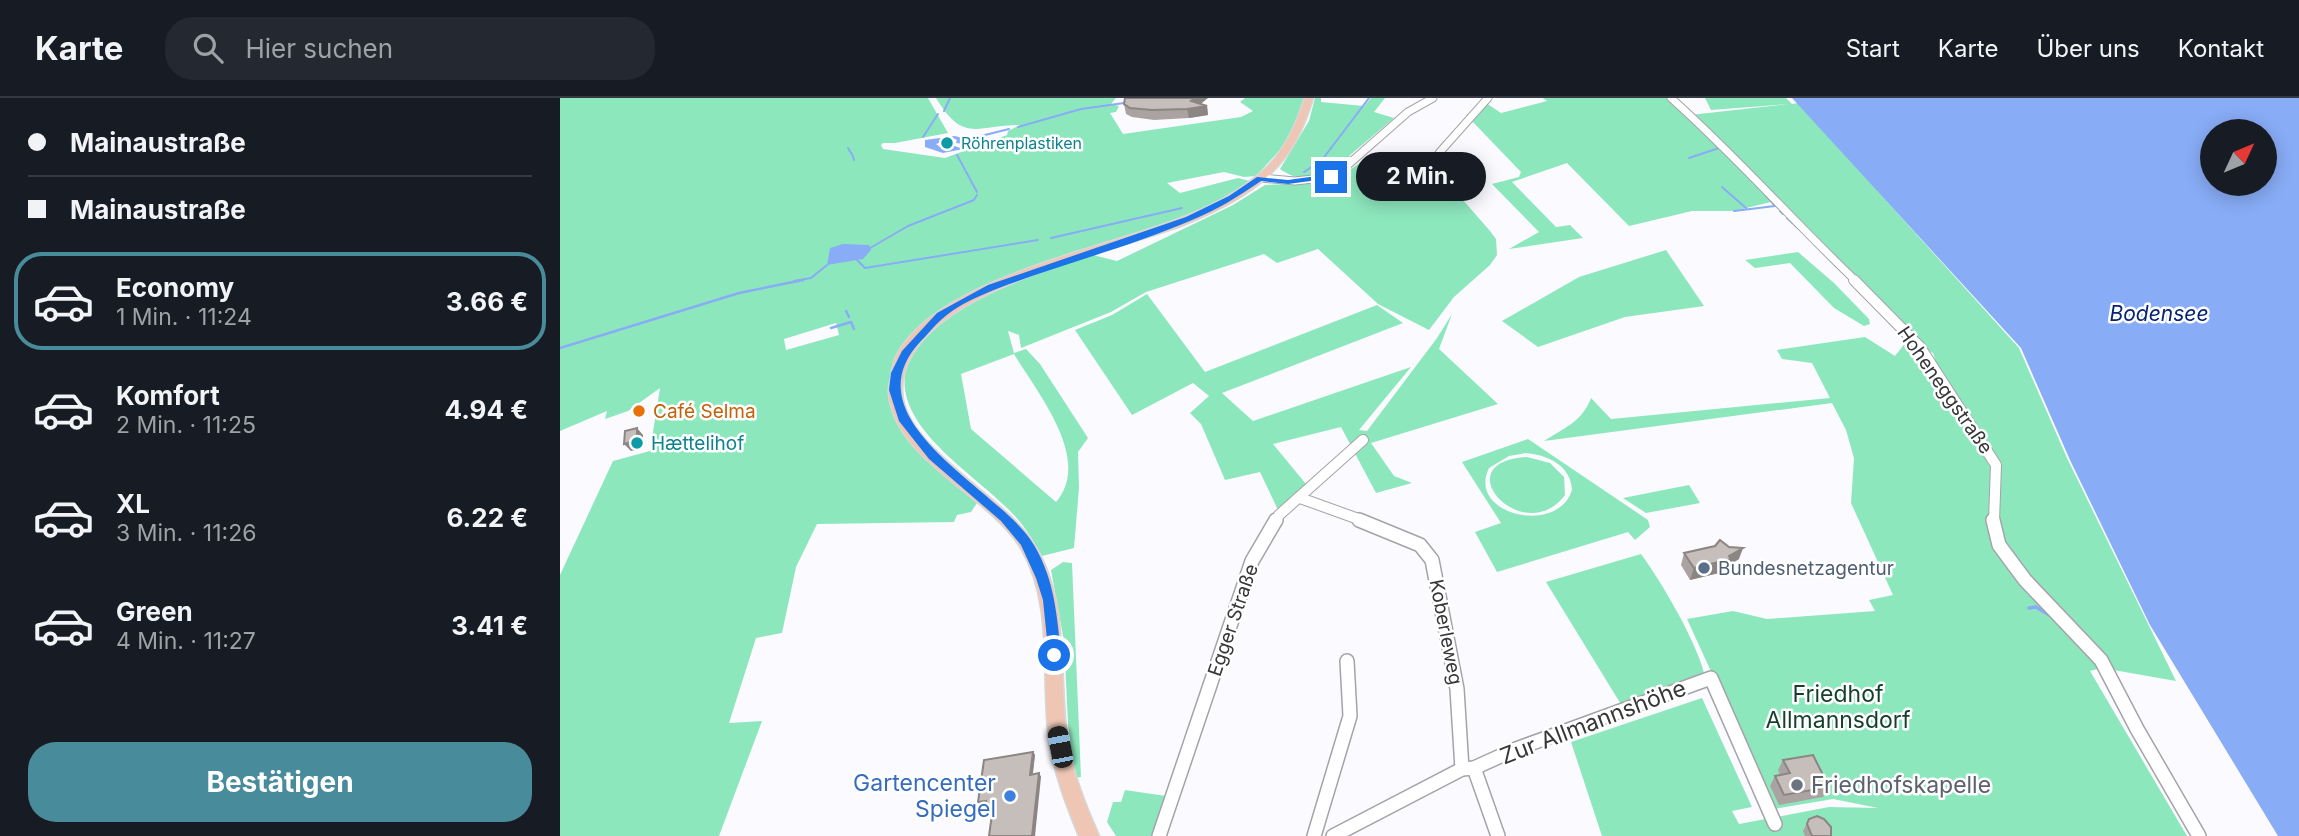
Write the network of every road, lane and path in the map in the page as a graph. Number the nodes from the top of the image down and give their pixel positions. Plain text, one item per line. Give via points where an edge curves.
1 (1309, 98) edge
2 (1433, 98) edge
3 (1488, 98) edge
4 (1671, 98) edge
5 (1264, 175) junction
6 (1441, 175) dead end
7 (1363, 440) dead end
8 (1300, 498) junction
9 (1347, 661) dead end
10 (1468, 768) junction
11 (1775, 824) dead end
12 (1089, 836) edge
13 (1159, 836) edge
14 (1314, 836) edge
15 (1333, 836) edge
16 (1498, 836) edge
17 (2199, 836) edge

1 - 5 main road via 1297,135
2 - 5 street via 1410,110 1349,167 1331,177 1288,182
3 - 6 street via 1439,153 1436,165
4 - 17 street, Hoheneggstraße via 1730,151 1784,212 1920,347 1996,465 1993,519 1999,545 2025,580 2101,660
5 - 12 main road via 1189,219 1020,276 961,302 923,331 896,373 898,406 917,440 1005,518 1026,543 1043,578 1053,627 1057,732 1065,774
7 - 8 street, Egger Straße
8 - 10 street, Koberleweg via 1395,533 1420,545 1432,561
8 - 13 street, Egger Straße via 1279,515 1252,561
9 - 14 street via 1349,716
10 - 11 street, Zur Allmannshöhe via 1711,678
10 - 15 street, Zur Allmannshöhe
10 - 16 street, Koberleweg

